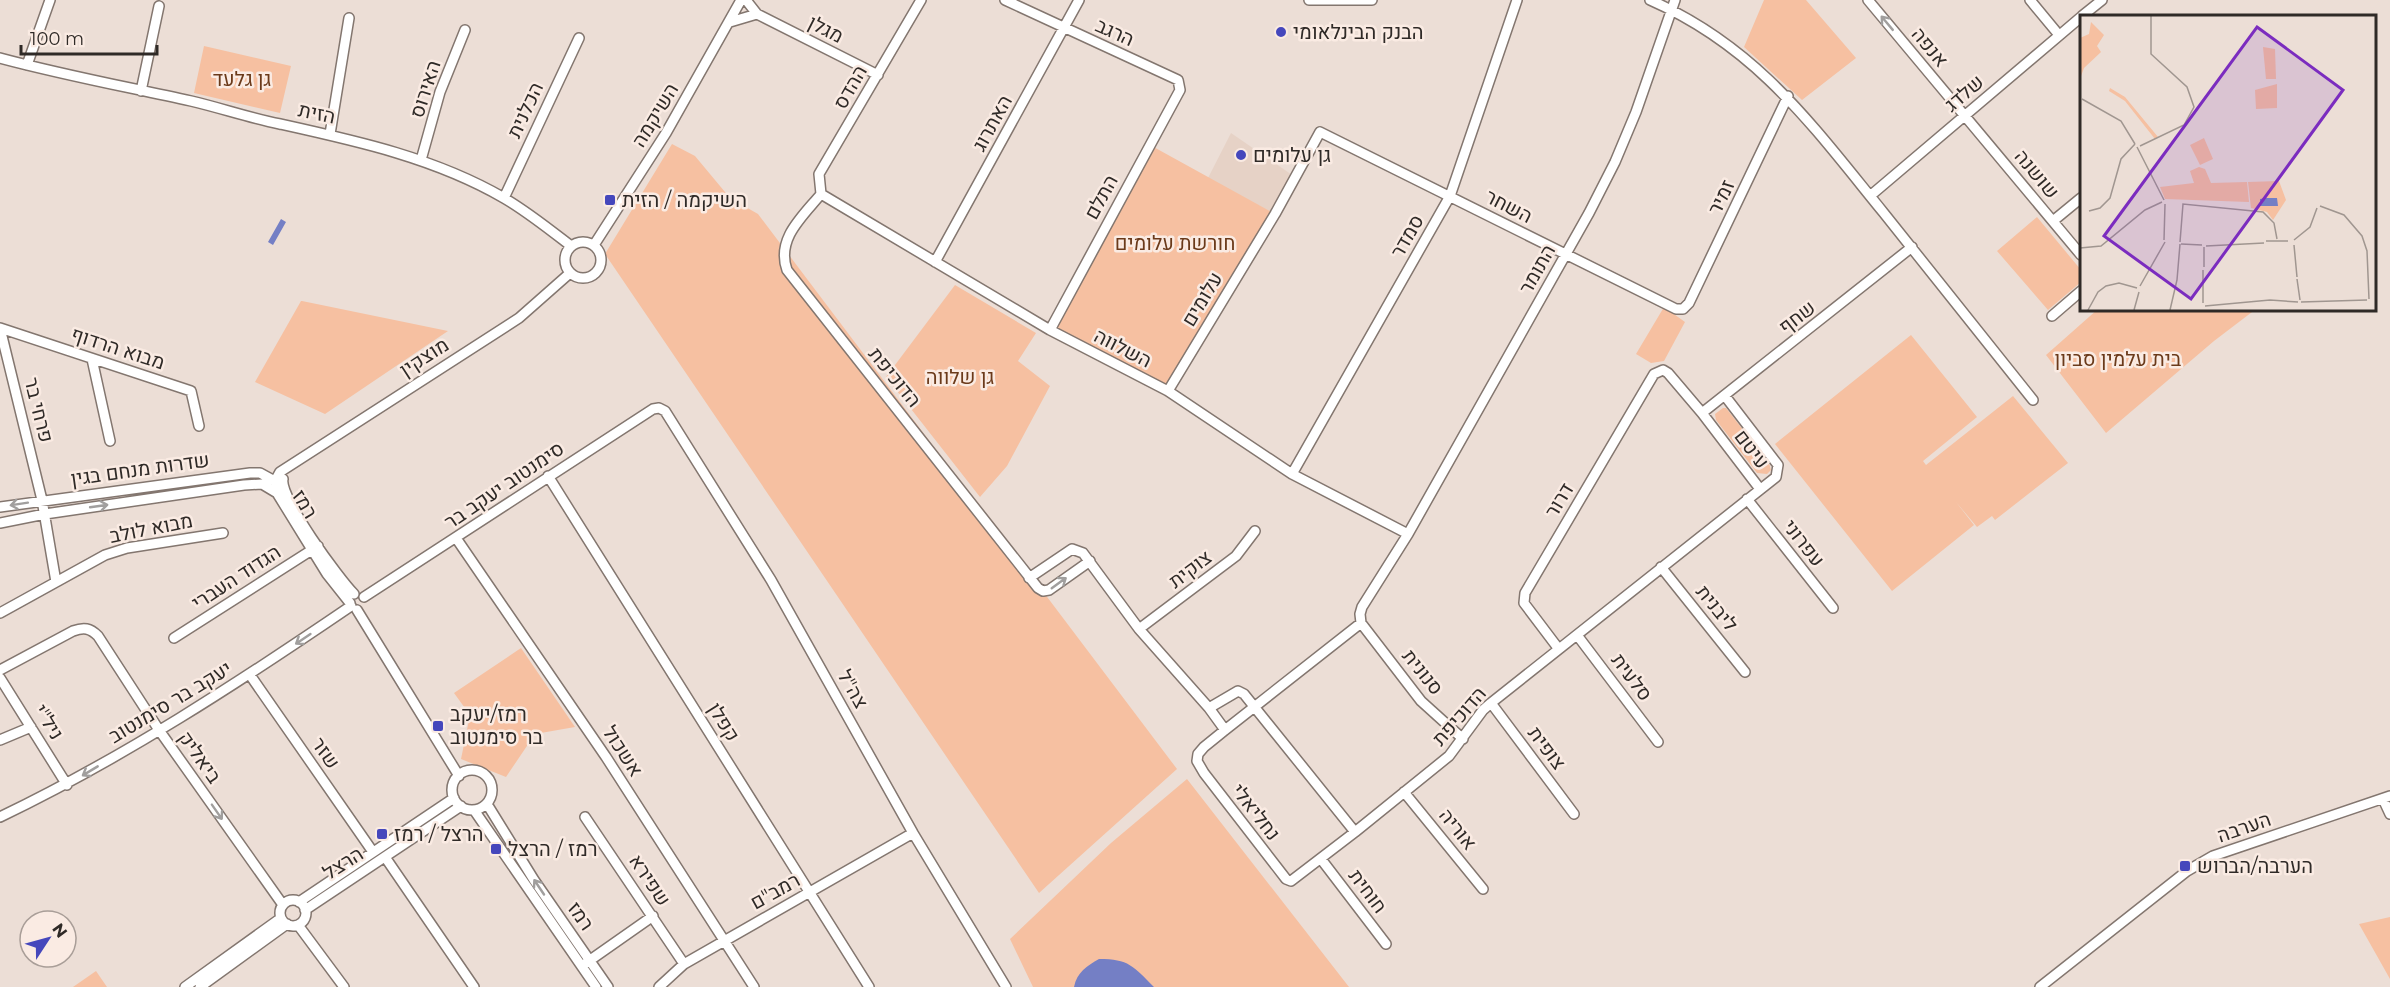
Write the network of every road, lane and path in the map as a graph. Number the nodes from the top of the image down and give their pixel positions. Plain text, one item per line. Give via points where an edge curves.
1 (50, 0) edge
2 (741, 0) edge
3 (746, 0) edge
4 (921, 0) edge
5 (1005, 0) edge
6 (1079, 0) edge
7 (1309, 0) edge
8 (1372, 0) edge
9 (1517, 0) edge
10 (1650, 0) edge
11 (1868, 0) edge
12 (2030, 0) edge
13 (2102, 0) edge
14 (1673, 5) edge
15 (159, 6) dead end
16 (757, 14) junction
17 (2083, 15) edge
18 (349, 18) dead end
19 (2080, 18) edge
20 (730, 22) junction
21 (1064, 29) junction
22 (465, 30) dead end
23 (2059, 35) junction
24 (579, 38) dead end
25 (0, 58) edge
26 (27, 65) junction
27 (878, 75) junction
28 (1178, 80) joint
29 (141, 91) junction
30 (1788, 96) junction
31 (1965, 116) junction
32 (1320, 132) joint
33 (330, 134) junction
34 (421, 160) junction
35 (821, 194) junction
36 (1450, 196) junction
37 (1870, 196) junction
38 (504, 198) junction
39 (2080, 199) edge
40 (2053, 221) junction
41 (594, 245) junction
42 (571, 246) junction
43 (1912, 248) junction
44 (2080, 254) edge
45 (1566, 255) junction
46 (935, 262) junction
47 (570, 273) junction
48 (2080, 292) edge
49 (1683, 309) joint
50 (2052, 316) dead end
51 (0, 328) edge
52 (1050, 330) junction
53 (92, 359) junction
54 (1659, 370) joint
55 (1168, 391) junction
56 (1725, 396) junction
57 (2033, 400) dead end
58 (665, 411) joint
59 (1702, 413) junction
60 (198, 426) dead end
61 (110, 441) dead end
62 (291, 463) joint
63 (1292, 474) junction
64 (548, 476) junction
65 (278, 486) junction
66 (1760, 489) junction
67 (1747, 499) junction
68 (42, 500) junction
69 (0, 507) edge
70 (45, 514) junction
71 (0, 523) edge
72 (1255, 531) dead end
73 (223, 533) dead end
74 (1408, 534) junction
75 (456, 538) junction
76 (315, 548) junction
77 (1090, 561) junction
78 (1661, 567) junction
79 (1029, 578) junction
80 (56, 582) junction
81 (355, 602) junction
82 (1833, 608) dead end
83 (0, 613) edge
84 (1361, 623) junction
85 (1139, 629) junction
86 (1576, 634) junction
87 (174, 638) dead end
88 (1558, 648) junction
89 (0, 670) edge
90 (1745, 672) dead end
91 (250, 675) junction
92 (0, 678) edge
93 (1491, 703) junction
94 (1209, 708) junction
95 (1254, 708) junction
96 (31, 727) junction
97 (159, 730) junction
98 (1225, 730) junction
99 (1463, 739) junction
100 (0, 740) edge
101 (1658, 742) dead end
102 (459, 776) junction
103 (68, 784) junction
104 (1404, 792) junction
105 (454, 798) junction
106 (2386, 798) edge
107 (486, 804) junction
108 (461, 806) junction
109 (474, 810) junction
110 (1574, 813) dead end
111 (2390, 814) edge
112 (0, 817) edge
113 (585, 817) dead end
114 (1354, 832) junction
115 (913, 833) junction
116 (373, 852) junction
117 (385, 857) junction
118 (1321, 859) junction
119 (1291, 881) joint
120 (1483, 889) dead end
121 (810, 892) junction
122 (283, 904) junction
123 (302, 906) junction
124 (653, 916) junction
125 (284, 921) junction
126 (298, 925) junction
127 (723, 941) junction
128 (1386, 944) dead end
129 (586, 964) junction
130 (684, 964) junction
131 (185, 987) edge
132 (200, 987) edge
133 (344, 987) edge
134 (474, 987) edge
135 (596, 987) edge
136 (608, 987) edge
137 (659, 987) edge
138 (753, 987) edge
139 (869, 987) edge
140 (1006, 987) edge
141 (2040, 987) edge

1 - 26 street
2 - 20 street, השיקמה
3 - 16 street, מגלן
4 - 27 street, ההדס
5 - 21 street, הרגב
6 - 21 street, האתרוג
7 - 8 street
9 - 36 street, סמדר
10 - 14 street
31 -> 11 street, אנפה
12 - 23 street
13 - 17 street, שלדג
14 - 30 street
14 - 45 street, התומר via 1615,162
15 - 29 street
16 - 20 street
16 - 27 street, מגלן
18 - 33 street
19 - 23 street, שלדג
20 - 41 street, השיקמה via 666,133
21 - 28 street, הרגב
21 - 46 street, האתרוג
22 - 34 street, האירוס via 440,92
23 - 31 street, שלדג
24 - 38 street, הכלנית
25 - 26 street, הזית
26 - 29 street, הזית
27 - 35 street, ההדס via 819,174
28 - 52 street, התלם via 1180,90
29 - 33 street, הזית
30 - 37 street
30 - 49 street, זמיר via 1698,286
31 - 37 street, שלדג
31 - 40 street, שושנה
32 - 36 street, השחר
32 - 55 street, עלומים
33 - 34 street, הזית
34 - 38 street, הזית
35 - 46 street, השלווה
35 - 79 street, הדוכיפת via 784,246 787,270
36 - 45 street, השחר
36 - 63 street, סמדר
37 - 43 street
38 - 42 street, הזית
39 - 40 street
40 - 44 street, שושנה
41 - 42 street via 585,242
41 - 47 street via 601,257 597,271 588,278
42 - 47 street via 564,260
43 - 56 street, שחף
43 - 57 street
45 - 49 street, השחר
45 - 74 street, התומר
46 - 52 street, השלווה
47 - 62 street, מוצקין via 519,318
48 - 50 street
51 - 53 street, מבוא הרדוף
51 - 68 street, פרחי בר
52 - 55 street, השלווה
53 - 60 street, מבוא הרדוף via 191,391
53 - 61 street
54 - 59 street, עיטם via 1668,373
54 - 88 street, דרור via 1650,378 1525,593 1524,603
55 - 63 street, השלווה
56 - 59 street, שחף
56 - 66 street, עיטם via 1778,465 1776,477
58 - 64 street, סימנטוב יעקב בר via 653,409
58 - 115 street, צה"ל via 771,580
59 - 66 street, עיטם
62 - 65 street, רמז
63 - 74 street, השלווה
64 - 75 street, סימנטוב יעקב בר
64 - 121 street, קפלן
65 - 68 street, שדרות מנחם בגין via 260,473 250,473
70 -> 65 street, שדרות מנחם בגין via 256,484
65 - 76 street, רמז
66 - 67 street, הדוכיפת
67 - 78 street, הדוכיפת
67 - 82 street, עפרוני
68 -> 69 street, שדרות מנחם בגין
68 - 70 street, פרחי בר
70 - 71 street, שדרות מנחם בגין
70 - 80 street, פרחי בר
72 - 85 street, צוקית via 1236,556
73 - 80 street, מבוא לולב via 127,548 105,555
74 - 84 street, התומר via 1362,607
75 - 81 street, סימנטוב יעקב בר
75 - 127 street, אשכול via 606,757
76 - 81 street, רמז via 327,574
76 - 87 street, הגדוד העברי
77 - 79 street via 1072,549
79 -> 77 street via 1038,588 1049,590
77 - 85 street
78 - 86 street, הדוכיפת
78 - 90 street, ליבנית
80 - 83 street, מבוא לולב
81 -> 91 street, יעקב בר סימנטוב
81 - 102 street, רמז
84 - 95 street
84 - 99 street, סנונית via 1421,701
85 - 94 street
86 - 88 street, הדוכיפת
86 - 101 street, סלעית
88 - 93 street, הדוכיפת
89 - 97 street, ביאליק via 73,631 91,629
91 - 97 street, יעקב בר סימנטוב
91 - 116 street, שזר
92 - 96 street, ניל"י
93 - 99 street, הדוכיפת
93 - 110 street, צופית
94 - 95 street via 1238,691
94 - 98 street
95 - 98 street
95 - 114 street
96 - 100 street
96 - 103 street, ניל"י
97 -> 103 street, יעקב בר סימנטוב
97 -> 122 street, ביאליק
98 - 119 street, נחליאלי via 1204,747 1197,761
99 - 104 street, הדוכיפת via 1449,756
102 - 105 street via 453,786
102 - 107 street via 476,771 487,777 492,795
103 - 112 street, יעקב בר סימנטוב
104 - 114 street, הדוכיפת
104 - 120 street, אוריה
105 - 108 street
105 - 116 street, הרצל
106 - 111 street
106 - 141 street, הערבה via 2213,856 2187,871
107 - 109 street
129 -> 107 street, רמז
108 - 109 street
108 - 117 street, הרצל
109 - 129 street, רמז
113 - 124 street, שפירא
114 - 118 street, הדוכיפת
115 - 121 street, רמב"ם
115 - 140 street, צה"ל
116 - 123 street, הרצל
117 - 123 street, הרצל
117 - 134 street
118 - 119 street, הדוכיפת
118 - 128 street, חוחית
121 - 127 street, רמב"ם
121 - 139 street, קפלן
122 - 123 street via 289,900
122 - 125 street via 280,911
123 - 126 street via 303,920
124 - 129 street
124 - 130 street, שפירא
125 - 126 street
125 - 131 street
125 - 132 street
126 - 133 street
127 - 130 street, רמב"ם
127 - 138 street, אשכול
129 - 135 street, רמז
129 - 136 street, רמז
130 - 137 street, רמב"ם

